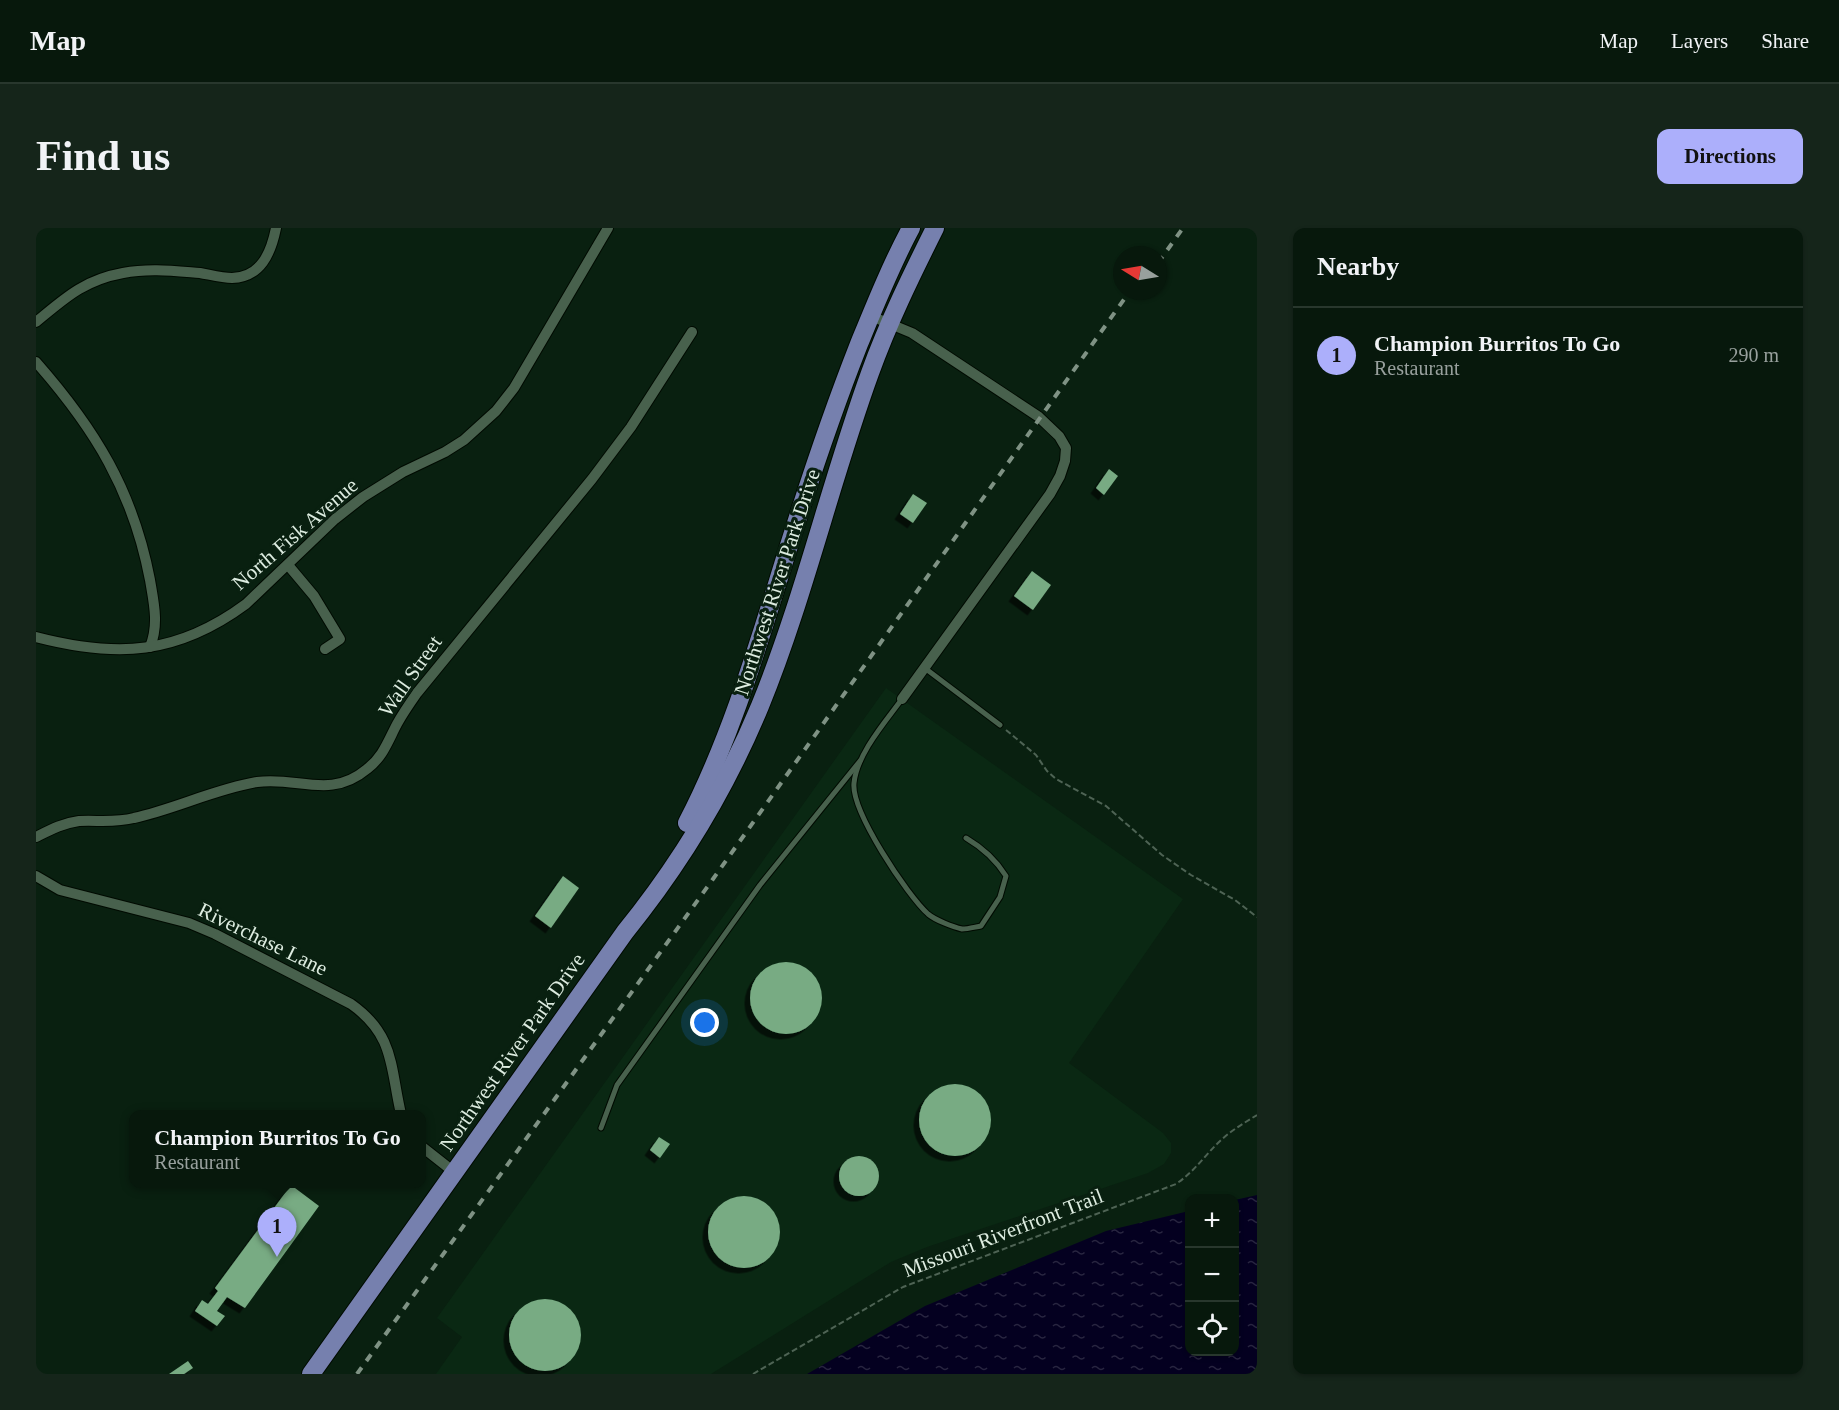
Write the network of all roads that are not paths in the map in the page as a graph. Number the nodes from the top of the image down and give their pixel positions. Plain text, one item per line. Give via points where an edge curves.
1 (276, 228) edge
2 (608, 228) edge
3 (911, 228) edge
4 (935, 228) edge
5 (871, 316) junction
6 (36, 322) edge
7 (890, 323) junction
8 (693, 332) dead end
9 (36, 362) edge
10 (288, 565) junction
11 (36, 637) edge
12 (150, 647) junction
13 (325, 649) dead end
14 (926, 669) junction
15 (902, 699) joint
16 (1000, 725) road end
17 (860, 762) junction
18 (36, 837) edge
19 (966, 838) dead end
20 (36, 876) edge
21 (625, 932) junction
22 (400, 1110) edge
23 (602, 1128) dead end
24 (426, 1150) edge
25 (454, 1172) junction
26 (311, 1374) edge

1 - 6 street via 270,253 261,266 247,275 230,278 160,269 120,273 71,292
2 - 10 street, North Fisk Avenue via 514,388 496,411 464,440 363,497
3 - 5 main road, Northwest River Park Drive
4 - 7 main road, Northwest River Park Drive
5 - 7 street
5 - 21 main road, Northwest River Park Drive via 839,395 723,746 681,834
7 - 14 street via 912,333 1039,417 1066,448 1060,476 1050,494
7 - 21 main road, Northwest River Park Drive via 778,658 744,742 678,858
8 - 18 street, Wall Street via 631,427 417,693 383,753 367,770 353,779 322,787 278,781 244,785 134,818 62,825
9 - 12 street via 91,430 129,506 151,589 156,632
10 - 12 street, North Fisk Avenue via 230,616 191,636
10 - 13 street via 314,596 340,639
11 - 12 street, North Fisk Avenue via 106,650
14 - 15 street
14 - 16 lane
15 - 17 lane
17 - 19 lane via 854,784 869,829 887,859 930,916 963,929 981,926 1000,897 1006,876 1000,865
17 - 23 lane via 760,885 617,1085
20 - 22 street, Riverchase Lane via 60,890 189,923 351,1004 369,1018 384,1040
21 - 25 main road, Northwest River Park Drive
24 - 25 street
25 - 26 main road, Northwest River Park Drive

